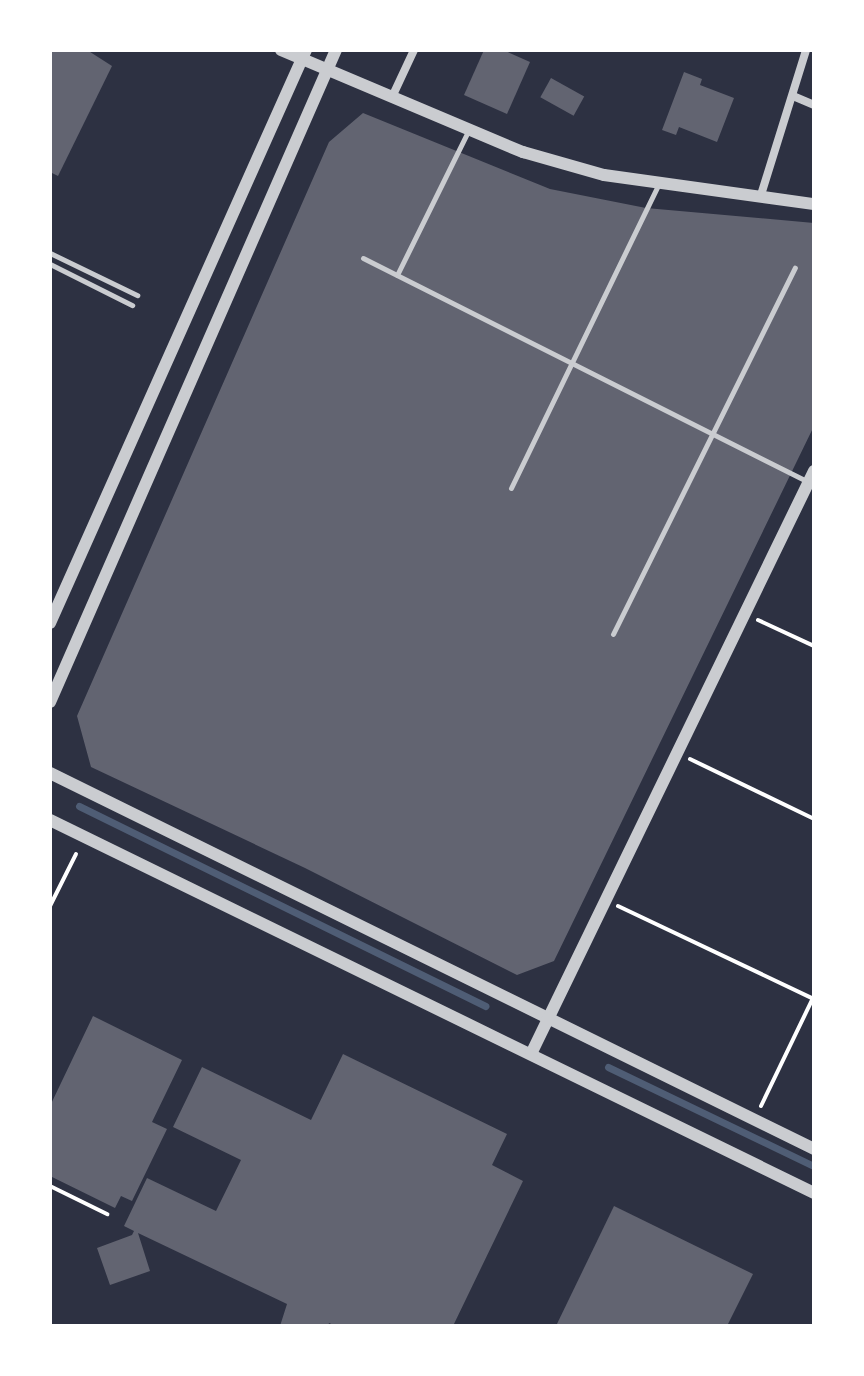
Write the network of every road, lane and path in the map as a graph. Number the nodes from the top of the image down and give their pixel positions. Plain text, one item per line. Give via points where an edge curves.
1 (281, 50) edge
2 (336, 50) edge
3 (414, 50) edge
4 (806, 50) edge
5 (304, 55) edge
6 (328, 68) junction
7 (393, 95) junction
8 (793, 96) junction
9 (814, 105) edge
10 (469, 129) junction
11 (659, 183) junction
12 (760, 198) junction
13 (814, 204) edge
14 (50, 253) edge
15 (363, 258) dead end
16 (50, 264) edge
17 (795, 268) dead end
18 (397, 275) junction
19 (137, 295) dead end
20 (132, 305) dead end
21 (573, 362) junction
22 (715, 434) junction
23 (811, 476) edge
24 (511, 488) dead end
25 (744, 613) junction
26 (50, 623) edge
27 (613, 634) dead end
28 (814, 646) edge
29 (50, 702) edge
30 (676, 753) junction
31 (50, 773) edge
32 (814, 819) edge
33 (50, 820) edge
34 (76, 854) dead end
35 (605, 900) junction
36 (50, 906) edge
37 (814, 998) edge
38 (548, 1020) junction
39 (531, 1054) junction
40 (755, 1120) junction
41 (814, 1149) edge
42 (50, 1186) edge
43 (814, 1193) edge
44 (107, 1214) dead end

1 - 5 street
2 - 6 street
3 - 7 street
4 - 8 street
5 - 6 street
5 - 26 street
6 - 7 street
6 - 29 street
7 - 10 street
8 - 9 street
8 - 12 street
10 - 11 street via 523,152 604,175
10 - 18 lane
11 - 12 street
11 - 21 lane
12 - 13 street
14 - 19 lane
15 - 18 lane
16 - 20 lane
17 - 22 lane
18 - 21 lane
21 - 22 lane
21 - 24 lane
22 - 23 lane
22 - 27 lane
23 - 25 street
25 - 28 path
25 - 30 street
30 - 32 path
30 - 35 street
31 - 38 street
33 - 39 street
34 - 36 path
35 - 37 path
35 - 38 street
37 - 40 path
38 - 39 street
38 - 40 street
39 - 43 street
40 - 41 street
42 - 44 path

